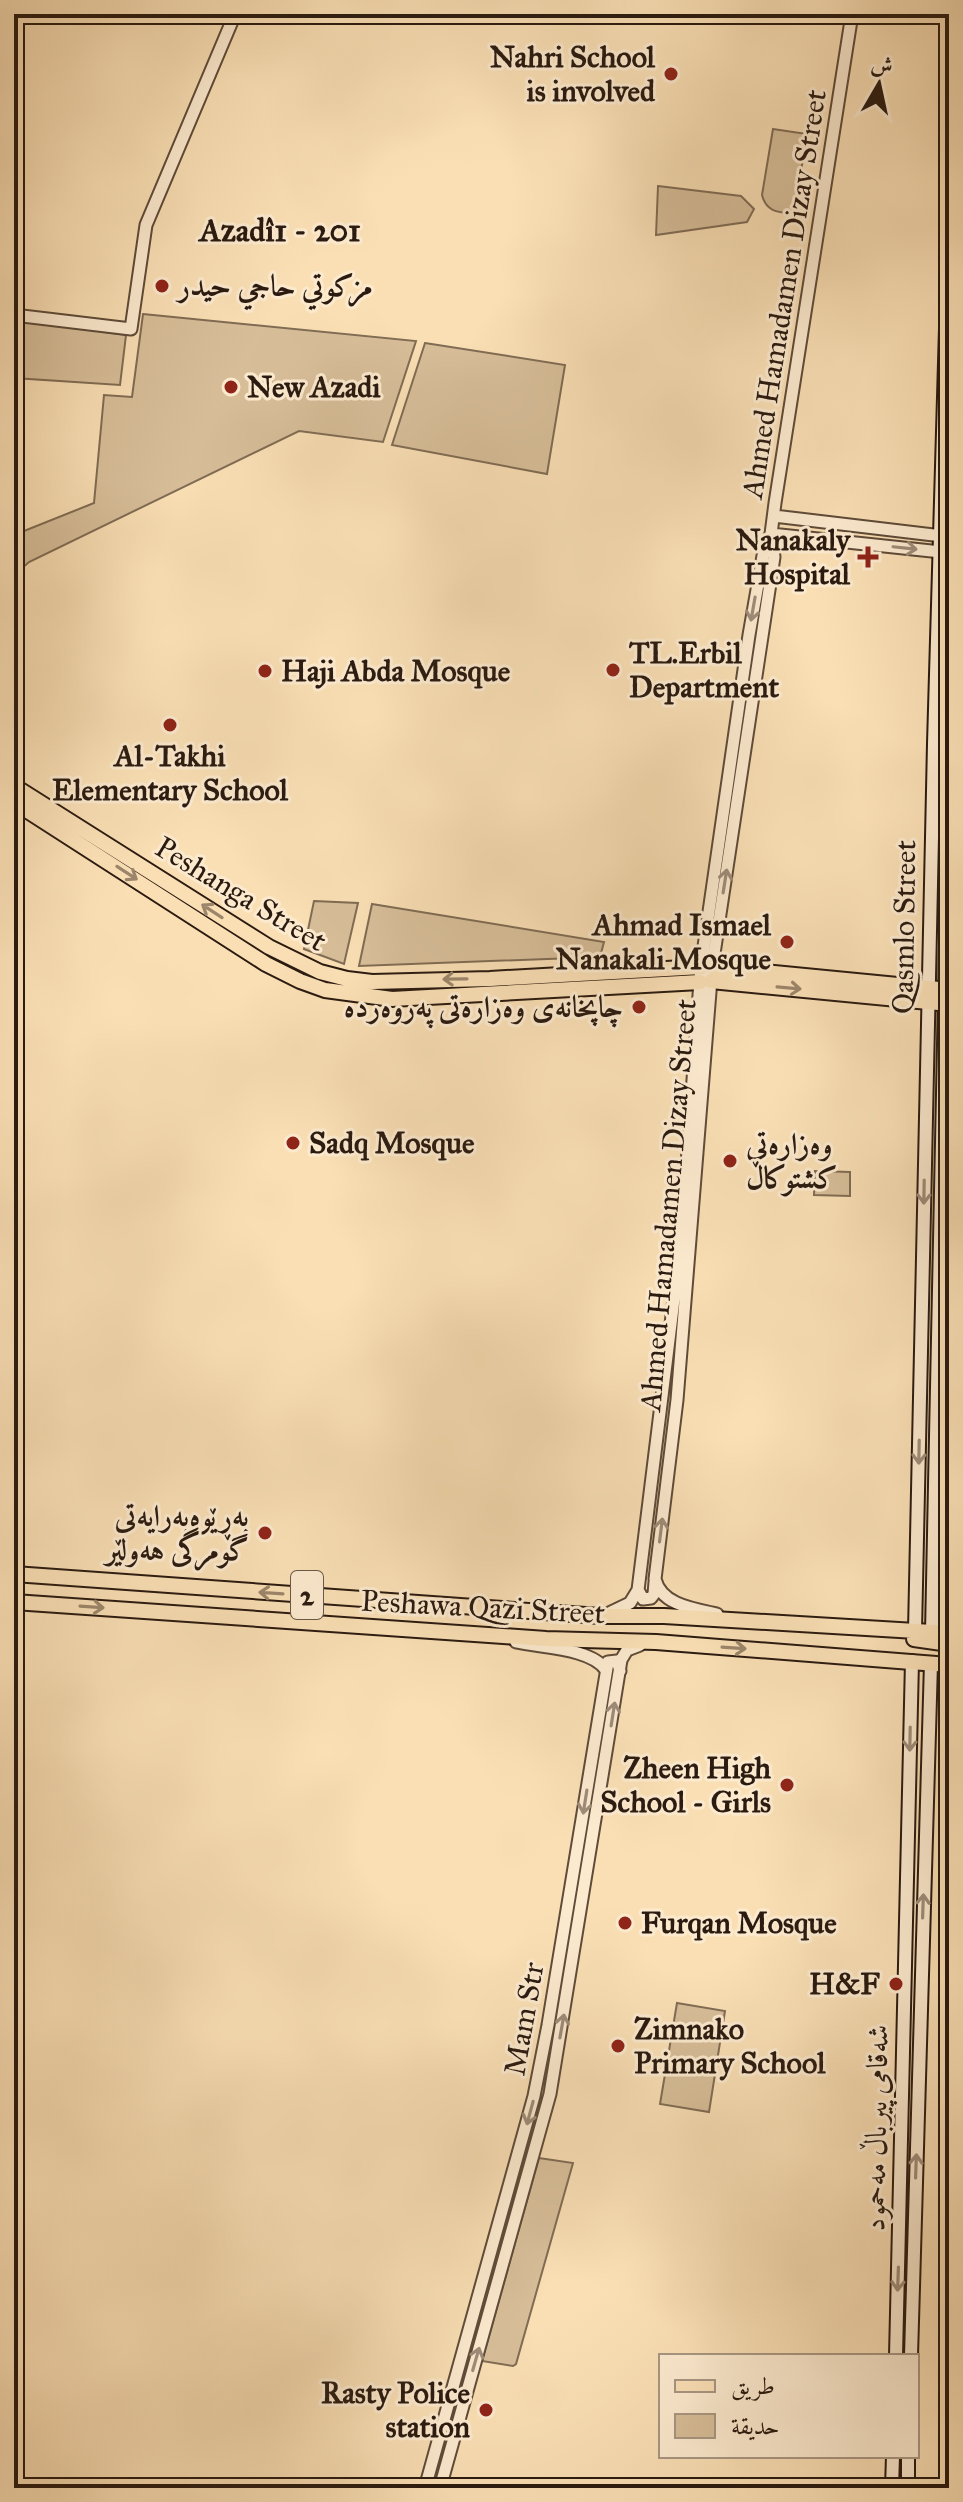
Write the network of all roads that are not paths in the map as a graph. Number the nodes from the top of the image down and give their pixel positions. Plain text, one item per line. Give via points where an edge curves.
1 (235, 14) edge
2 (852, 14) edge
3 (949, 224) edge
4 (14, 315) edge
5 (774, 516) junction
6 (771, 534) junction
7 (942, 536) junction
8 (941, 552) junction
9 (14, 786) edge
10 (949, 800) edge
11 (14, 802) edge
12 (100, 848) junction
13 (265, 954) junction
14 (706, 974) junction
15 (490, 979) junction
16 (491, 995) junction
17 (941, 996) edge
18 (922, 1280) junction
19 (940, 1281) junction
20 (916, 1554) junction
21 (934, 1555) junction
22 (14, 1574) edge
23 (655, 1579) junction
24 (638, 1590) junction
25 (14, 1602) edge
26 (600, 1616) junction
27 (753, 1622) junction
28 (865, 1630) junction
29 (915, 1631) junction
30 (932, 1632) junction
31 (949, 1633) edge
32 (492, 1635) junction
33 (656, 1642) junction
34 (949, 1644) edge
35 (912, 1661) junction
36 (931, 1663) junction
37 (949, 1665) edge
38 (606, 1670) junction
39 (620, 1672) junction
40 (911, 1702) junction
41 (929, 1703) junction
42 (504, 2209) junction
43 (518, 2212) junction
44 (896, 2351) edge
45 (911, 2351) edge
46 (893, 2458) edge
47 (908, 2458) edge
48 (425, 2488) edge
49 (440, 2488) edge
50 (892, 2488) edge
51 (908, 2488) edge

1 - 4 street via 146,225 131,329
2 - 5 street, Ahmed Hamadamen Dizay Street
3 - 7 main road, Qasmlo Street
5 - 6 street, Ahmed Hamadamen Dizay Street
5 - 7 street
6 -> 8 street
6 - 14 street, Ahmed Hamadamen Dizay Street via 749,635
7 - 8 main road, Qasmlo Street
8 - 17 main road, Qasmlo Street via 934,744
9 - 12 main road, Peshanga Street
10 - 17 main road, Qasmlo Street
11 - 12 main road, Peshanga Street
12 - 13 main road, Peshanga Street
15 -> 13 main road, Peshanga Street via 372,982
13 - 16 main road, Peshanga Street via 300,981 325,990 392,999
14 - 15 main road, Peshanga Street
14 - 16 main road, Peshanga Street
14 - 17 main road, Peshanga Street
23 -> 14 street, Ahmed Hamadamen Dizay Street via 677,1400
14 - 24 street, Ahmed Hamadamen Dizay Street via 682,1235
15 - 16 main road
17 -> 18 main road, Qasmlo Street
17 - 19 main road, Qasmlo Street
18 - 19 main road
18 -> 20 main road, Qasmlo Street
19 - 21 main road, Qasmlo Street
20 - 21 main road
20 - 29 main road, Qasmlo Street
21 - 30 main road, Qasmlo Street
26 -> 22 main road, Peshawa Qazi Street / 2
23 - 24 street via 651,1598 643,1599
23 - 27 street via 669,1599
24 - 26 street via 625,1607
25 -> 32 main road, Peshawa Qazi Street / 2
26 - 27 main road, Peshawa Qazi Street / 2
27 - 28 main road, Peshawa Qazi Street / 2
28 - 29 main road, Peshawa Qazi Street / 2
28 - 34 main road, Peshawa Qazi Street
29 - 30 main road, Peshawa Qazi Street / 2
30 - 31 main road, Peshawa Qazi Street / 2
32 - 33 main road, Peshawa Qazi Street / 2
32 - 38 street via 585,1654
33 -> 35 main road, Peshawa Qazi Street / 2
33 - 39 street via 627,1650
35 - 36 main road, Peshawa Qazi Street / 2
35 - 40 main road, شەقامی پیرباڵ مەحمود
36 - 37 main road, Peshawa Qazi Street / 2
36 - 41 main road, شەقامی پیرباڵ مەحمود
38 - 39 street via 614,1660
38 -> 42 street, Mam Str via 548,2025
43 -> 39 street, Mam Str via 550,2094
40 - 41 main road
40 -> 44 main road, شەقامی پیرباڵ مەحمود
45 -> 41 main road, شەقامی پیرباڵ مەحمود
42 - 43 street
42 - 48 street, Mam Str
49 -> 43 street, Mam Str
44 - 45 main road
46 - 50 main road
47 - 51 main road

